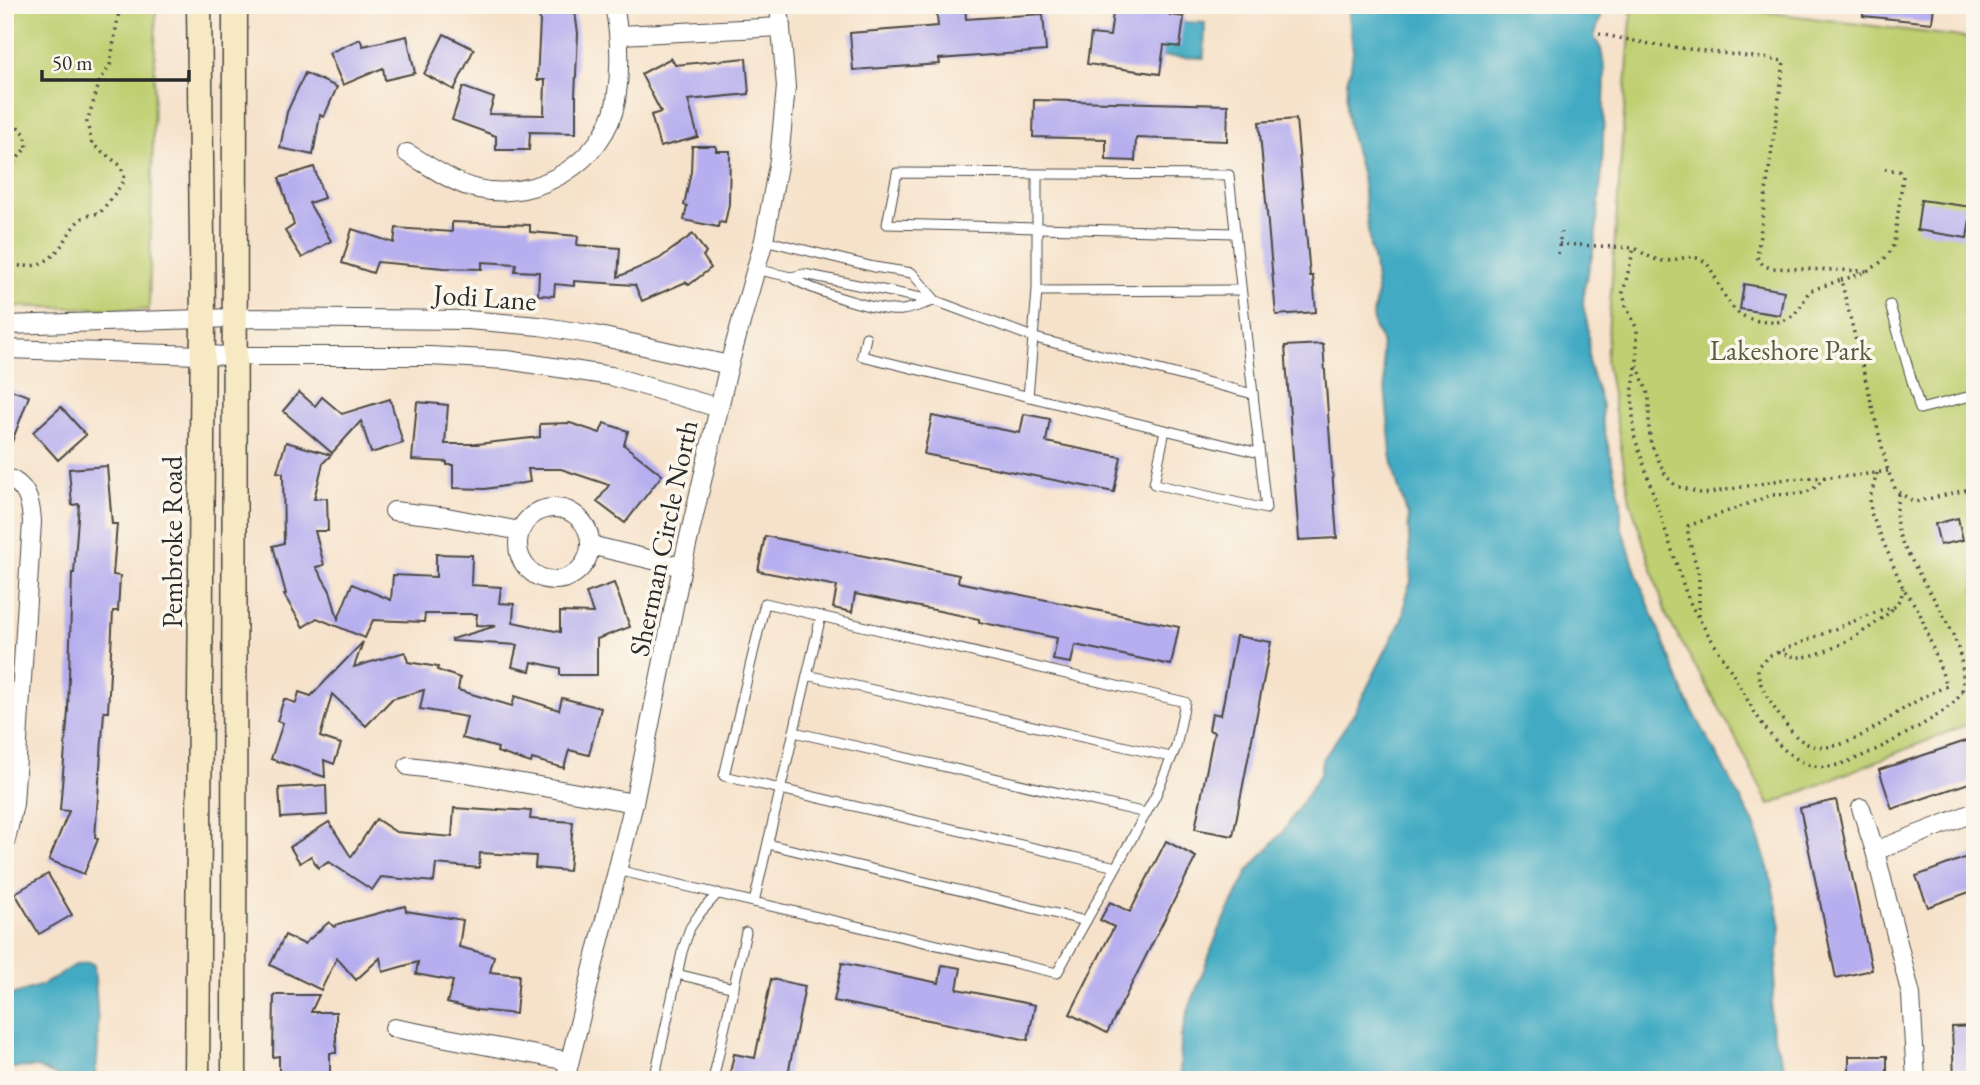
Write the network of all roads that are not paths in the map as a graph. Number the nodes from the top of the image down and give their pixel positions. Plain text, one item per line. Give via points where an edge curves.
1 (199, 5) edge
2 (235, 5) edge
3 (614, 5) edge
4 (779, 5) edge
5 (781, 27) junction
6 (620, 35) junction
7 (407, 153) dead end
8 (1037, 175) junction
9 (1038, 228) junction
10 (1235, 233) junction
11 (764, 240) junction
12 (755, 269) junction
13 (791, 276) junction
14 (1241, 290) junction
15 (1037, 291) junction
16 (936, 301) junction
17 (1890, 305) dead end
18 (203, 318) junction
19 (234, 318) junction
20 (5, 325) edge
21 (866, 337) dead end
22 (1034, 338) junction
23 (5, 349) edge
24 (202, 355) junction
25 (234, 356) junction
26 (729, 365) junction
27 (1253, 394) junction
28 (1975, 395) edge
29 (1028, 397) junction
30 (719, 408) junction
31 (1165, 430) junction
32 (1259, 453) junction
33 (5, 477) edge
34 (394, 511) dead end
35 (520, 531) junction
36 (590, 545) junction
37 (682, 567) junction
38 (821, 616) junction
39 (807, 675) junction
40 (794, 732) junction
41 (1171, 757) junction
42 (408, 766) dead end
43 (780, 790) junction
44 (634, 803) junction
45 (1861, 808) dead end
46 (1975, 812) edge
47 (1146, 813) junction
48 (5, 844) edge
49 (768, 844) junction
50 (1875, 851) junction
51 (1116, 867) junction
52 (617, 870) junction
53 (718, 893) junction
54 (754, 902) junction
55 (1086, 921) junction
56 (746, 932) dead end
57 (677, 974) junction
58 (734, 988) junction
59 (394, 1028) dead end
60 (568, 1061) junction
61 (197, 1080) edge
62 (234, 1080) edge
63 (565, 1080) edge
64 (654, 1080) edge
65 (713, 1080) edge
66 (1916, 1080) edge

1 - 18 main road, Pembroke Road
2 - 19 main road
3 - 6 street
4 - 5 street, Sherman Circle North
5 - 6 street
5 - 11 street, Sherman Circle North via 786,87
6 - 7 street via 616,102 603,135 560,176 535,187 477,190
8 - 9 lane
8 - 9 lane via 897,173 887,224
8 - 10 lane via 1228,175
9 - 10 lane
9 - 15 lane
10 - 14 lane
11 - 12 street, Sherman Circle North
11 - 16 lane via 912,272
12 - 13 lane
12 - 26 street, Sherman Circle North
13 - 16 lane via 804,274
13 - 16 lane via 801,285 899,311
14 - 15 lane
14 - 27 lane
15 - 22 lane
16 - 22 lane
17 - 28 lane via 1920,409
18 - 19 street, Jodi Lane
18 - 20 street, Jodi Lane
18 - 24 main road, Pembroke Road
19 - 25 main road
19 - 26 street, Jodi Lane via 468,320 539,326
21 - 29 lane via 862,356
22 - 27 lane
22 - 29 lane
23 - 24 street
24 - 25 street
24 - 61 main road, Pembroke Road
25 - 30 street via 506,360 611,376
25 - 62 main road
26 - 30 street, Sherman Circle North
27 - 32 lane
29 - 31 lane
30 - 37 street, Sherman Circle North
31 - 32 lane
31 - 32 lane via 1154,484 1266,509
33 - 48 street via 26,492 32,522 14,804
34 - 35 street
35 - 36 street via 540,510 565,509 584,522
35 - 36 street via 517,550 522,562 530,572 551,581 563,580 583,567
36 - 37 street
37 - 44 street, Sherman Circle North
38 - 39 lane
38 - 41 lane via 1185,702
38 - 43 lane via 765,603 724,776
39 - 40 lane
39 - 41 lane
40 - 43 lane
40 - 47 lane
41 - 47 lane
42 - 44 street
43 - 49 lane
43 - 51 lane
44 - 52 street, Sherman Circle North
45 - 50 street
46 - 50 street
47 - 51 lane
49 - 54 lane
49 - 55 lane
50 - 66 street via 1911,995
51 - 55 lane
52 - 53 lane
52 - 60 street, Sherman Circle North
53 - 54 lane
53 - 57 lane via 690,928
54 - 55 lane via 1057,973
56 - 58 lane
57 - 58 lane
57 - 64 lane
58 - 65 lane
59 - 60 street
60 - 63 street, Sherman Circle North

